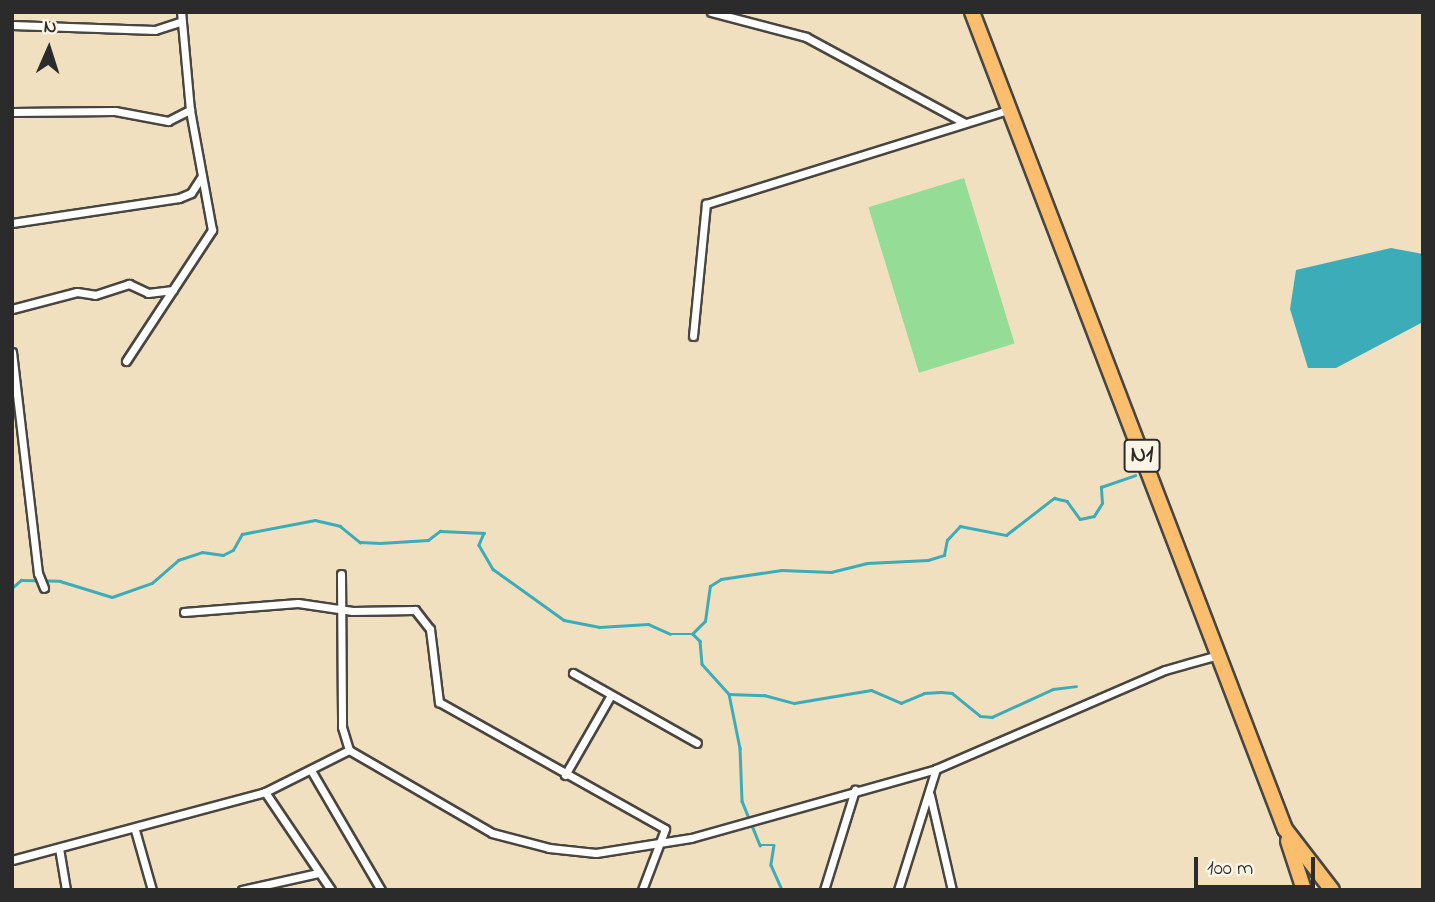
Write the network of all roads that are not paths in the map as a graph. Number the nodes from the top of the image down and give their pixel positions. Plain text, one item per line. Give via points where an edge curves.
1 (712, 12) edge
2 (972, 12) edge
3 (181, 16) edge
4 (12, 25) edge
5 (190, 110) junction
6 (1008, 110) junction
7 (12, 112) edge
8 (963, 122) junction
9 (202, 176) junction
10 (12, 223) edge
11 (173, 290) junction
12 (12, 309) edge
13 (693, 336) dead end
14 (12, 352) edge
15 (126, 361) dead end
16 (14, 387) edge
17 (341, 574) dead end
18 (44, 588) dead end
19 (341, 610) junction
20 (184, 612) dead end
21 (1219, 654) junction
22 (573, 673) dead end
23 (611, 695) junction
24 (697, 743) dead end
25 (349, 750) junction
26 (936, 769) junction
27 (312, 772) junction
28 (565, 775) junction
29 (855, 790) junction
30 (265, 792) junction
31 (930, 794) junction
32 (1285, 829) junction
33 (135, 830) junction
34 (660, 844) junction
35 (59, 848) junction
36 (12, 860) edge
37 (318, 873) junction
38 (66, 890) edge
39 (152, 890) edge
40 (242, 890) edge
41 (331, 890) edge
42 (381, 890) edge
43 (642, 890) edge
44 (824, 890) edge
45 (898, 890) edge
46 (952, 890) edge
47 (1304, 890) edge
48 (1332, 890) edge

1 - 8 street via 806,37
2 - 6 highway, N1
3 - 4 street via 155,30
3 - 5 street
5 - 7 street via 168,121 115,111
5 - 9 street
6 - 8 street
6 - 21 highway, N1
8 - 13 street via 706,204
9 - 10 street via 191,193 179,198
9 - 11 street via 212,230
11 - 12 street via 148,293 129,284
11 - 15 street
14 - 16 street
16 - 18 street via 38,573
17 - 19 street
19 - 20 street via 298,603
19 - 25 street via 342,727
19 - 28 street via 415,610 430,629 439,702
21 - 26 street via 1165,670
21 - 32 highway, N1
22 - 23 street
23 - 24 street
23 - 28 street
25 - 27 street
25 - 34 street via 384,775 503,836 596,853
26 - 29 street
26 - 31 street
27 - 30 street
27 - 42 street
28 - 34 street via 665,830
29 - 34 street
29 - 44 street
30 - 33 street
30 - 37 street
31 - 45 street
31 - 46 street
32 - 47 highway
32 - 48 highway, N1
33 - 35 street
33 - 39 street
34 - 43 street
35 - 36 street
35 - 38 street
37 - 40 street
37 - 41 street

